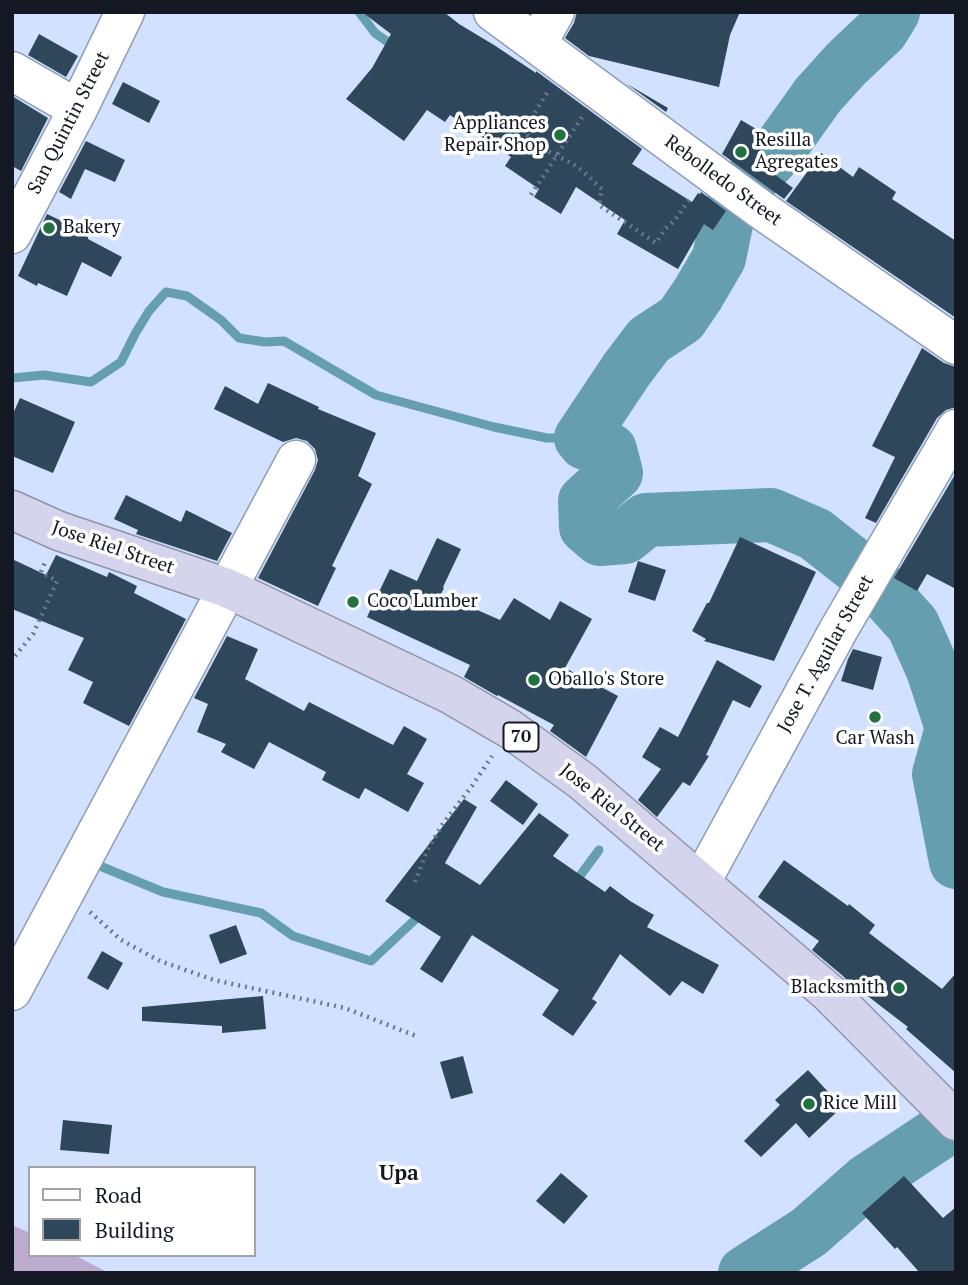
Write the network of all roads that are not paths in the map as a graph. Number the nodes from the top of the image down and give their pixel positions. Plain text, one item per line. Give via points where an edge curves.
1 (125, 12) edge
2 (493, 12) edge
3 (553, 40) edge
4 (12, 71) edge
5 (78, 109) junction
6 (12, 234) edge
7 (956, 345) edge
8 (956, 429) edge
9 (296, 460) dead end
10 (12, 510) edge
11 (228, 588) junction
12 (701, 882) junction
13 (12, 991) edge
14 (948, 1113) edge

1 - 5 street, San Quintin Street
2 - 3 street, Rebolledo Street
3 - 7 street, Rebolledo Street via 599,90
4 - 5 street
5 - 6 street, San Quintin Street
8 - 12 street, Jose T. Aguilar Street via 839,629
9 - 11 street
10 - 11 highway, Jose Riel Street / 70
11 - 12 highway, Jose Riel Street / 70 via 450,694 510,729 582,781
11 - 13 street
12 - 14 highway, Jose Riel Street / 70 via 829,993

